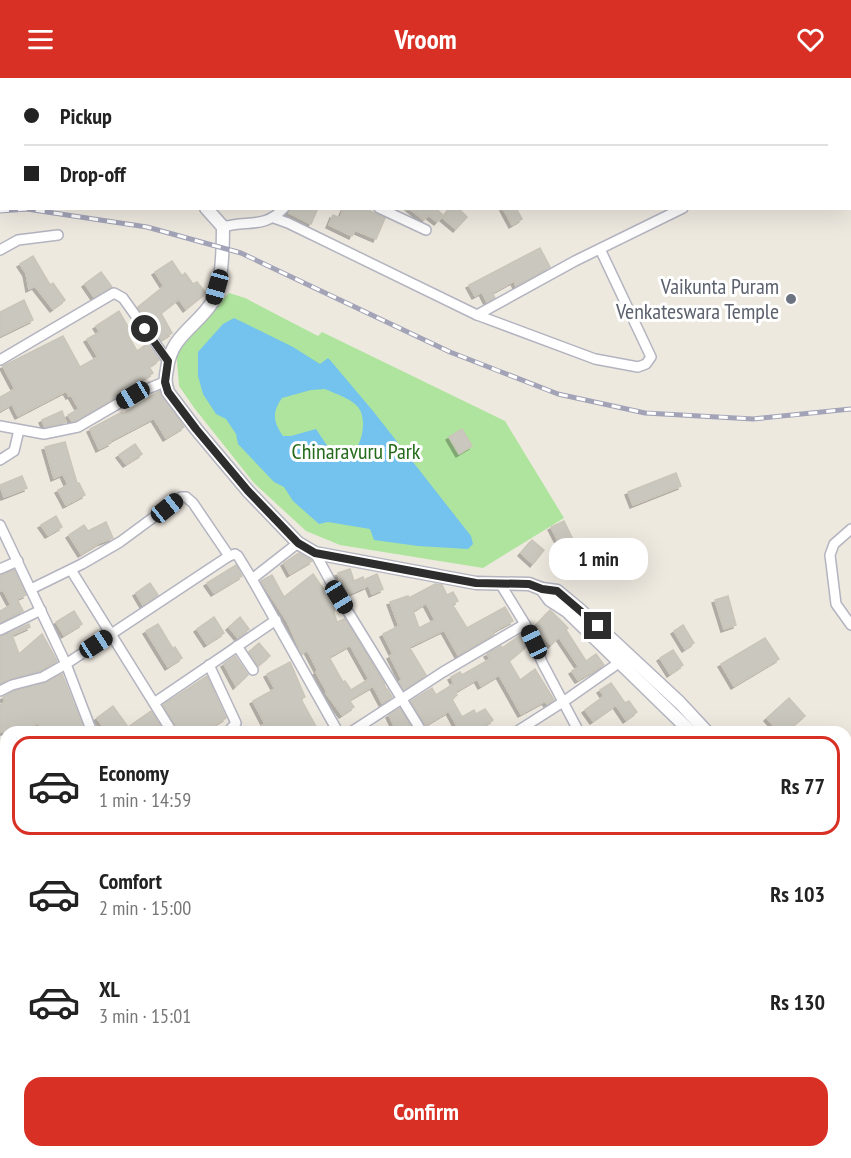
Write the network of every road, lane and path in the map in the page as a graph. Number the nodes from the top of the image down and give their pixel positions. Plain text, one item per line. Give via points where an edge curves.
1 (208, 210) edge
2 (282, 210) edge
3 (383, 210) edge
4 (678, 210) edge
5 (274, 218) junction
6 (223, 227) junction
7 (426, 230) dead end
8 (58, 235) dead end
9 (600, 249) junction
10 (0, 250) edge
11 (477, 315) junction
12 (0, 360) edge
13 (168, 361) junction
14 (165, 382) junction
15 (0, 426) edge
16 (18, 430) junction
17 (0, 460) edge
18 (0, 526) edge
19 (851, 529) edge
20 (298, 543) junction
21 (315, 553) junction
22 (229, 556) junction
23 (18, 561) junction
24 (0, 569) edge
25 (71, 570) junction
26 (252, 579) junction
27 (501, 585) junction
28 (31, 589) junction
29 (542, 589) junction
30 (41, 610) junction
31 (276, 620) junction
32 (525, 624) junction
33 (851, 625) edge
34 (0, 630) edge
35 (111, 634) junction
36 (237, 646) junction
37 (620, 662) junction
38 (66, 664) junction
39 (209, 666) junction
40 (253, 670) dead end
41 (0, 691) edge
42 (403, 699) junction
43 (563, 702) junction
44 (154, 703) junction
45 (90, 726) edge
46 (168, 726) edge
47 (233, 726) edge
48 (336, 726) edge
49 (360, 726) edge
50 (419, 726) edge
51 (525, 726) edge
52 (576, 726) edge
53 (685, 726) edge
54 (701, 726) edge

1 - 6 main road
2 - 5 street
3 - 7 street
4 - 9 street
5 - 6 street
5 - 11 street
6 - 13 main road via 213,300 181,336
8 - 10 street via 18,240
9 - 11 street
9 - 11 street via 651,357 646,364 638,367 595,359
12 - 13 street via 114,293 123,298
13 - 14 main road
14 - 16 street via 133,395 78,428 44,434
14 - 20 main road via 168,392 234,476
15 - 16 street
16 - 17 street via 14,451
18 - 23 street
19 - 33 street via 834,544 830,555 836,604
20 - 21 main road
20 - 26 street
21 - 27 main road
21 - 42 street
22 - 25 street via 193,503 181,497 120,542
22 - 26 street via 238,556
22 - 35 street
23 - 24 street
23 - 28 street
25 - 28 street
25 - 35 street
26 - 31 street
27 - 29 main road via 529,584
27 - 32 street
28 - 30 street
29 - 37 main road
29 - 54 main road via 557,591 580,610
30 - 34 street
30 - 38 street
31 - 36 street
31 - 48 street
32 - 42 street
32 - 43 street
35 - 38 street
35 - 44 street
36 - 39 street
36 - 40 street
37 - 43 street
37 - 53 main road
38 - 41 street via 43,677
38 - 45 street
39 - 44 street
39 - 47 street via 236,723
42 - 49 street
42 - 50 street
43 - 51 street
43 - 52 street
44 - 46 street

